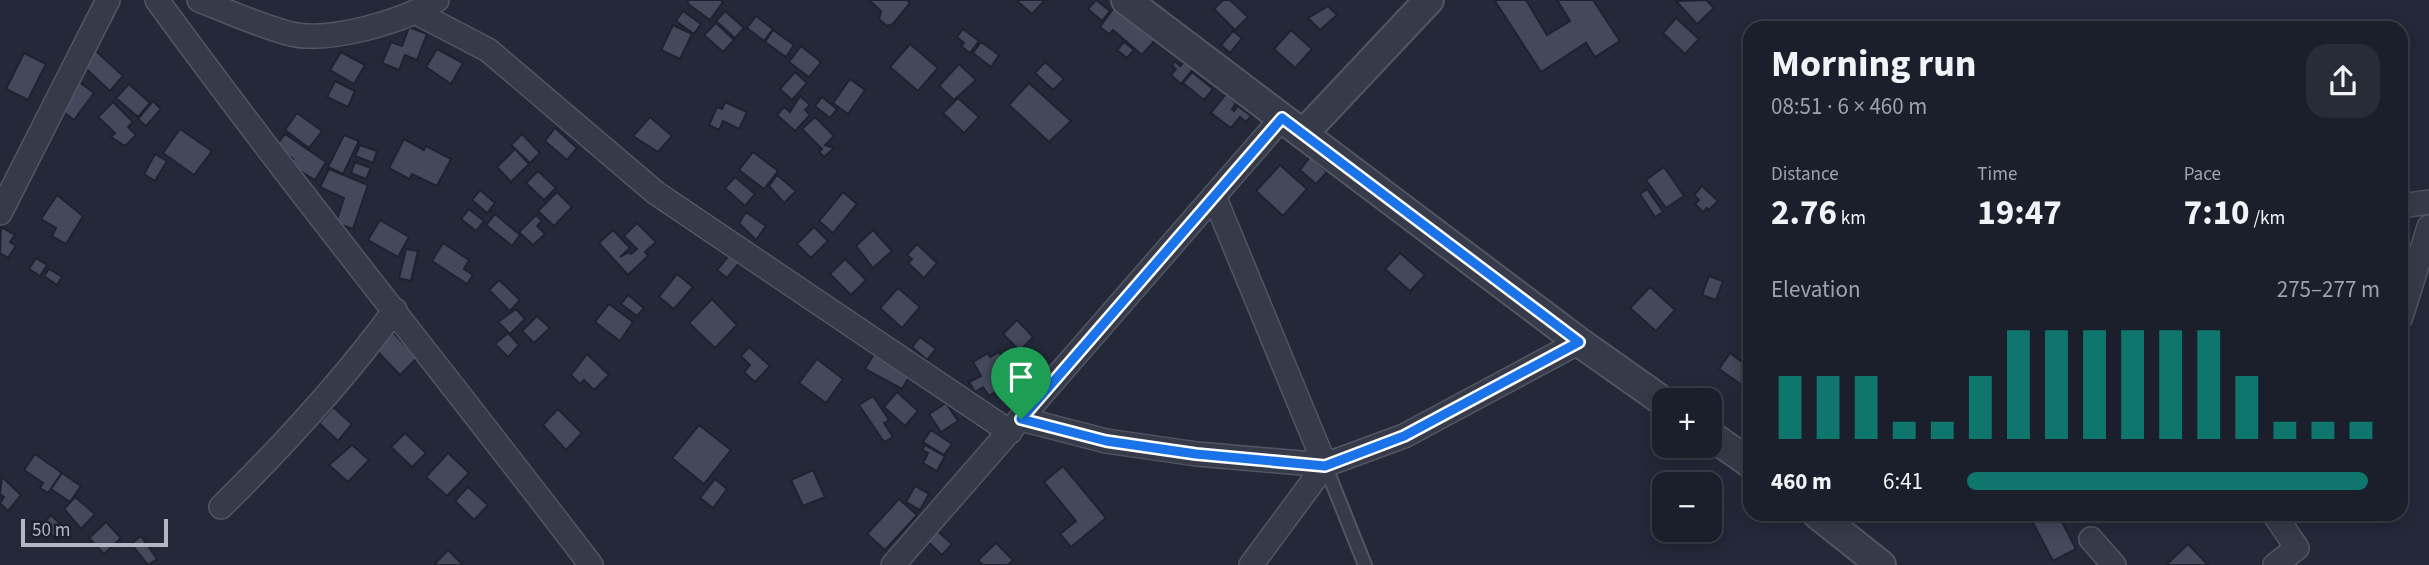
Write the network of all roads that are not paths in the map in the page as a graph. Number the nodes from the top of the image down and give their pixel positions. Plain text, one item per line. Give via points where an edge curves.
1 (108, 0) edge
2 (157, 0) edge
3 (199, 0) edge
4 (437, 0) edge
5 (1126, 0) edge
6 (1429, 0) edge
7 (417, 13) junction
8 (1292, 126) junction
9 (1214, 196) junction
10 (2429, 202) edge
11 (2408, 205) edge
12 (0, 213) edge
13 (2429, 227) edge
14 (2408, 294) edge
15 (396, 310) junction
16 (1579, 342) junction
17 (1652, 394) edge
18 (1016, 426) junction
19 (1722, 443) edge
20 (1743, 458) edge
21 (1325, 466) junction
22 (221, 507) dead end
23 (1827, 521) edge
24 (2279, 521) edge
25 (2091, 539) dead end
26 (591, 565) edge
27 (893, 565) edge
28 (1251, 565) edge
29 (1365, 565) edge
30 (1881, 565) edge
31 (2114, 565) edge
32 (2275, 565) edge

1 - 12 street
2 - 15 street via 271,156
3 - 7 street via 294,34 347,33
4 - 7 street
5 - 8 street
6 - 8 street
7 - 18 street via 488,50 656,193
8 - 9 street
8 - 16 street
9 - 18 street
9 - 21 street
10 - 11 street
13 - 14 street
15 - 22 street via 295,434
15 - 26 street
16 - 17 street
16 - 21 street via 1404,436
18 - 21 street via 1196,454
18 - 27 street
19 - 20 street
21 - 28 street
21 - 29 lane
23 - 30 street
24 - 32 street via 2297,548
25 - 31 street

